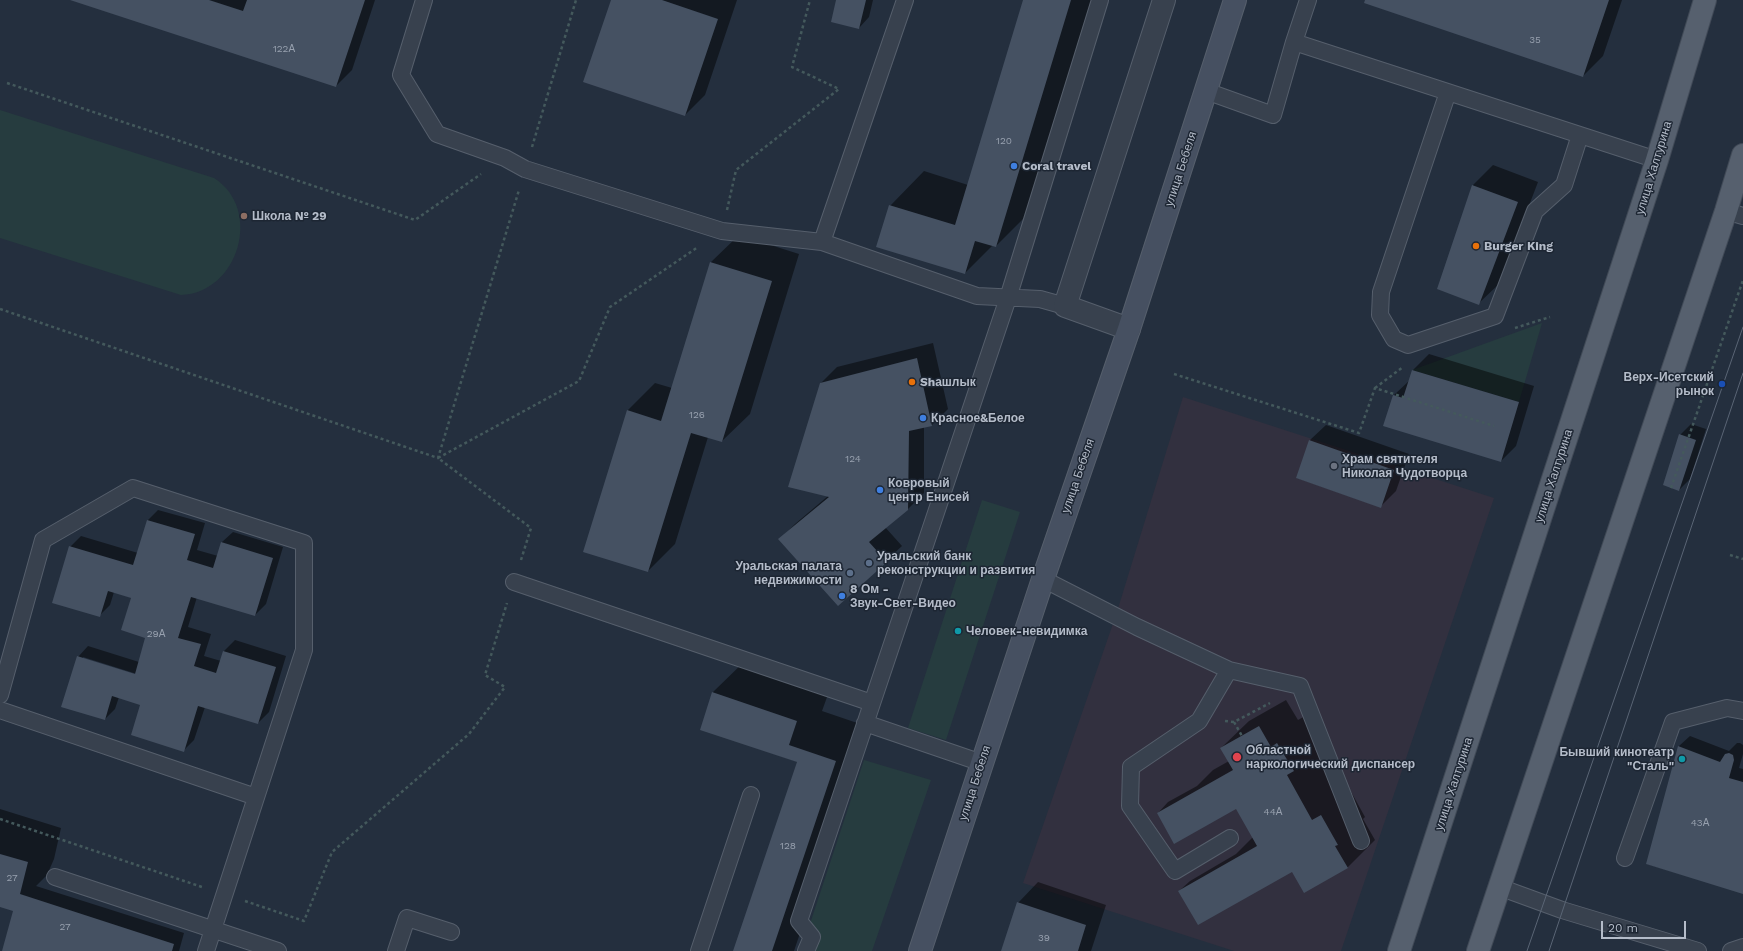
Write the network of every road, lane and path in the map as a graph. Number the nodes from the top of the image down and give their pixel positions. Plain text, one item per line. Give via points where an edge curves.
1 (424, 0) edge
2 (576, 0) edge
3 (810, 0) edge
4 (905, 0) edge
5 (1100, 0) edge
6 (1164, 0) edge
7 (1235, 0) edge
8 (1308, 0) edge
9 (1705, 0) edge
10 (1294, 42) junction
11 (6, 83) dead end
12 (1206, 91) junction
13 (1448, 92) junction
14 (1580, 135) junction
15 (1743, 154) edge
16 (505, 158) junction
17 (1657, 160) junction
18 (525, 170) junction
19 (1735, 213) edge
20 (722, 231) junction
21 (822, 242) junction
22 (1743, 280) edge
23 (1008, 298) junction
24 (1065, 306) junction
25 (0, 309) edge
26 (1130, 329) junction
27 (1174, 374) dead end
28 (1494, 426) dead end
29 (438, 458) junction
30 (1671, 488) dead end
31 (1730, 555) dead end
32 (1743, 560) edge
33 (1043, 579) junction
34 (514, 582) junction
35 (1229, 670) junction
36 (1300, 686) junction
37 (0, 695) edge
38 (872, 703) junction
39 (0, 710) edge
40 (1743, 711) edge
41 (1200, 721) junction
42 (1234, 722) junction
43 (865, 724) junction
44 (1242, 736) dead end
45 (982, 763) junction
46 (751, 794) dead end
47 (256, 797) junction
48 (0, 819) edge
49 (1230, 838) dead end
50 (1361, 841) dead end
51 (1625, 858) dead end
52 (55, 877) dead end
53 (1499, 887) junction
54 (225, 895) junction
55 (213, 930) junction
56 (451, 932) dead end
57 (1743, 947) edge
58 (206, 951) edge
59 (278, 951) edge
60 (396, 951) edge
61 (699, 951) edge
62 (806, 951) edge
63 (920, 951) edge
64 (1399, 951) edge
65 (1478, 951) edge
66 (1698, 951) edge
67 (1731, 951) edge

1 - 16 lane via 401,75 437,134
2 - 18 path
3 - 20 path via 792,67 839,89 736,170
4 - 21 lane
5 - 23 lane
6 - 24 street
7 - 12 main road, улица Бебеля
8 - 10 lane
9 - 17 main road, улица Халтурина
10 - 12 lane via 1274,115
10 - 13 lane
11 - 16 path via 415,220
12 - 26 main road, улица Бебеля
13 - 14 lane
13 - 14 lane via 1381,292 1380,316 1394,339 1408,345 1495,316 1535,211 1564,185
14 - 17 lane
15 - 19 main road
16 - 18 lane
17 - 64 main road, улица Халтурина
18 - 20 lane
18 - 29 path
19 - 53 main road
20 - 21 lane
20 - 29 path via 610,307 579,381
21 - 23 lane via 977,296
22 - 30 path
23 - 24 lane via 1040,299
23 - 38 lane
24 - 26 street
25 - 29 path
26 - 33 main road, улица Бебеля
27 - 28 path via 1359,433 1375,388
29 - 34 path via 531,528
31 - 32 path
33 - 35 lane
33 - 45 main road, улица Бебеля
34 - 38 lane
34 - 54 path via 485,675 505,687 469,734 332,852 304,921
35 - 36 lane
35 - 41 lane
36 - 42 path
36 - 50 lane
37 - 47 lane via 43,540 133,488 304,543 304,650
38 - 43 lane
39 - 47 lane
40 - 51 lane via 1727,708 1673,722
41 - 42 path
41 - 49 lane via 1131,767 1130,806 1175,871
42 - 44 path
43 - 45 lane
43 - 62 lane via 799,920 812,938
45 - 63 main road, улица Бебеля
46 - 61 lane
47 - 54 lane
48 - 54 path
52 - 55 lane
53 - 65 main road
53 - 66 lane via 1596,922
54 - 55 lane
55 - 58 lane
55 - 59 lane
56 - 60 lane via 407,918
57 - 67 lane

